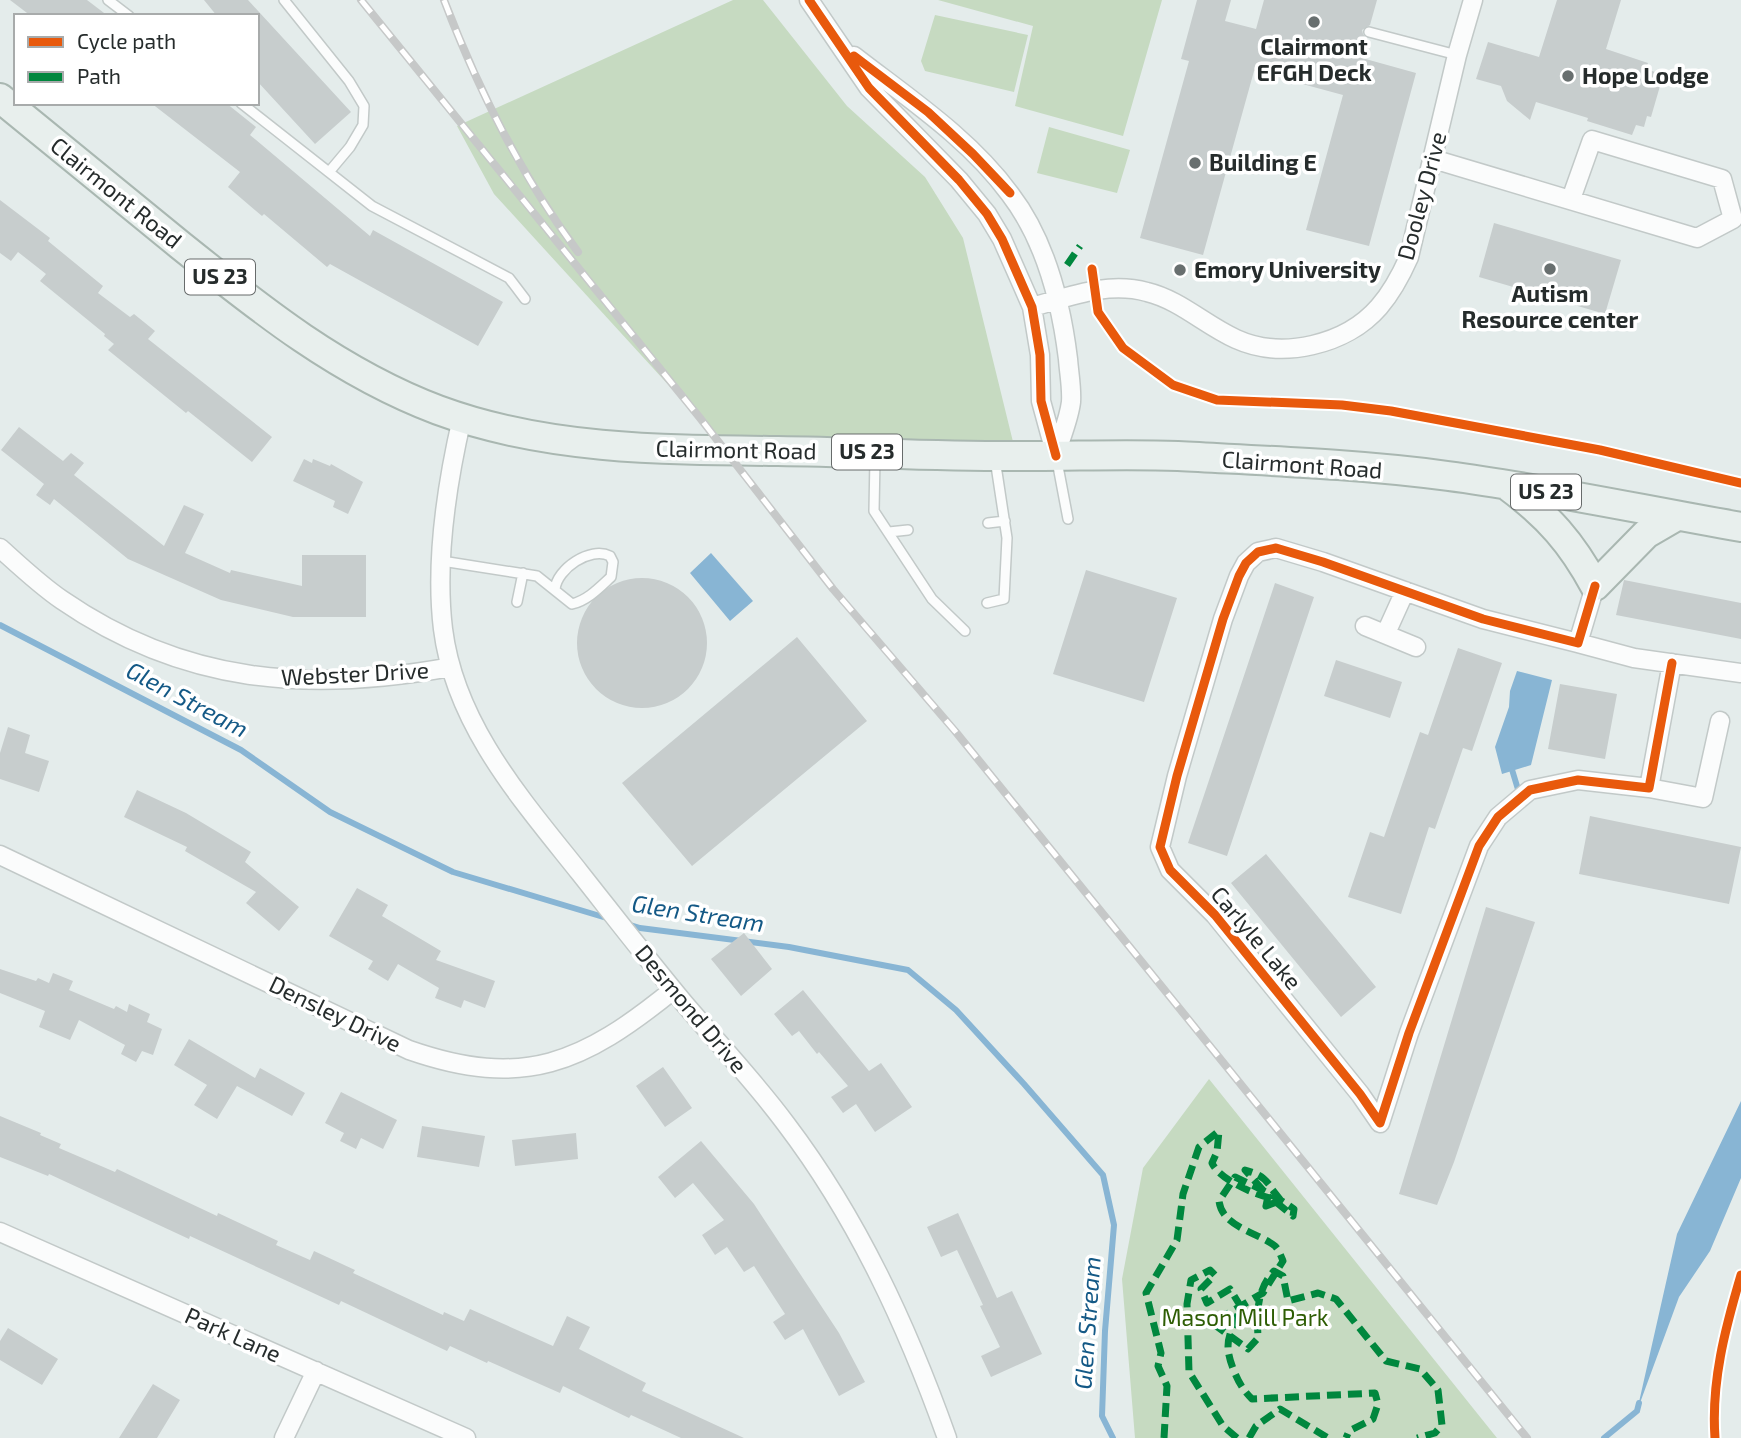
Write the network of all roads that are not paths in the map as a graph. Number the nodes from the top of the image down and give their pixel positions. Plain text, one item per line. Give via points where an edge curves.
1 (108, 0) edge
2 (284, 0) edge
3 (809, 0) edge
4 (1473, 0) edge
5 (126, 14) edge
6 (1368, 32) dead end
7 (840, 46) junction
8 (1457, 55) junction
9 (0, 98) edge
10 (244, 105) edge
11 (1433, 159) junction
12 (329, 172) junction
13 (1571, 199) junction
14 (525, 299) dead end
15 (1059, 300) junction
16 (1032, 307) junction
17 (462, 418) junction
18 (876, 453) junction
19 (995, 456) junction
20 (1056, 456) junction
21 (1507, 486) junction
22 (1677, 516) junction
23 (1068, 519) dead end
24 (1005, 521) junction
25 (988, 523) dead end
26 (1741, 527) edge
27 (908, 530) dead end
28 (889, 532) junction
29 (0, 548) edge
30 (442, 561) junction
31 (523, 573) junction
32 (1595, 586) junction
33 (555, 589) junction
34 (1405, 591) junction
35 (517, 602) dead end
36 (987, 603) dead end
37 (1365, 626) dead end
38 (965, 631) dead end
39 (1386, 634) junction
40 (1578, 643) junction
41 (1416, 647) dead end
42 (1672, 663) junction
43 (451, 667) junction
44 (1741, 673) edge
45 (1720, 721) dead end
46 (1648, 788) junction
47 (0, 855) edge
48 (673, 990) junction
49 (0, 1233) edge
50 (316, 1371) junction
51 (284, 1438) edge
52 (466, 1438) edge
53 (947, 1438) edge

1 - 5 lane
2 - 12 lane via 364,106 363,125
3 - 7 street
4 - 8 street, Dooley Drive
6 - 8 lane
7 - 15 street via 928,112 1010,193 1032,227
7 - 16 street via 869,88 987,214
8 - 11 street, Dooley Drive
9 - 17 main road, Clairmont Road / US 23 via 295,334 366,378
10 - 12 lane
11 - 13 street
11 - 15 street, Dooley Drive via 1409,257 1398,281 1378,309 1326,340 1296,348 1256,346 1225,334 1159,296 1128,288
12 - 14 lane via 372,206 509,278
13 - 13 street via 1592,140 1722,179 1733,219 1697,238
15 - 16 street, Dooley Drive
15 - 20 street via 1071,399
16 - 20 street via 1041,401
17 - 18 main road, Clairmont Road / US 23 via 613,447
17 - 30 street, Desmond Drive
18 - 19 main road, Clairmont Road / US 23
18 - 28 lane via 874,511
19 - 20 main road, Clairmont Road / US 23
19 - 24 lane
20 - 21 main road, Clairmont Road / US 23 via 1180,456 1349,467
20 - 23 lane
21 - 22 main road, Clairmont Road / US 23
21 - 32 main road via 1552,523
22 - 26 main road, Clairmont Road / US 23
22 - 32 main road via 1646,534
24 - 25 lane
24 - 36 lane via 1004,599
27 - 28 lane
28 - 38 lane via 932,599
29 - 43 street, Webster Drive via 61,599 110,629 200,666 255,677 305,680 415,674
30 - 31 lane
30 - 43 street, Desmond Drive via 443,631
31 - 33 lane via 537,576
31 - 35 lane
32 - 40 street
33 - 33 lane via 572,604 581,601 611,576 613,562 604,553 587,554 563,573
34 - 39 street
34 - 40 street, Carlyle Lake via 1483,619
34 - 46 street, Carlyle Lake via 1276,548 1258,552 1246,563 1223,619 1160,847 1170,870 1215,915 1380,1123 1479,846 1498,817 1530,790 1578,779
37 - 39 street
39 - 41 street
40 - 42 street, Carlyle Lake
42 - 44 street, Carlyle Lake
42 - 46 street
43 - 48 street, Desmond Drive via 477,731 522,802
45 - 46 street, Carlyle Lake via 1703,798
47 - 48 street, Densley Drive via 409,1050 453,1064 491,1069 556,1062 615,1034
48 - 53 street, Desmond Drive via 786,1123 855,1229 891,1297
49 - 50 street, Park Lane
50 - 51 street
50 - 52 street, Park Lane

